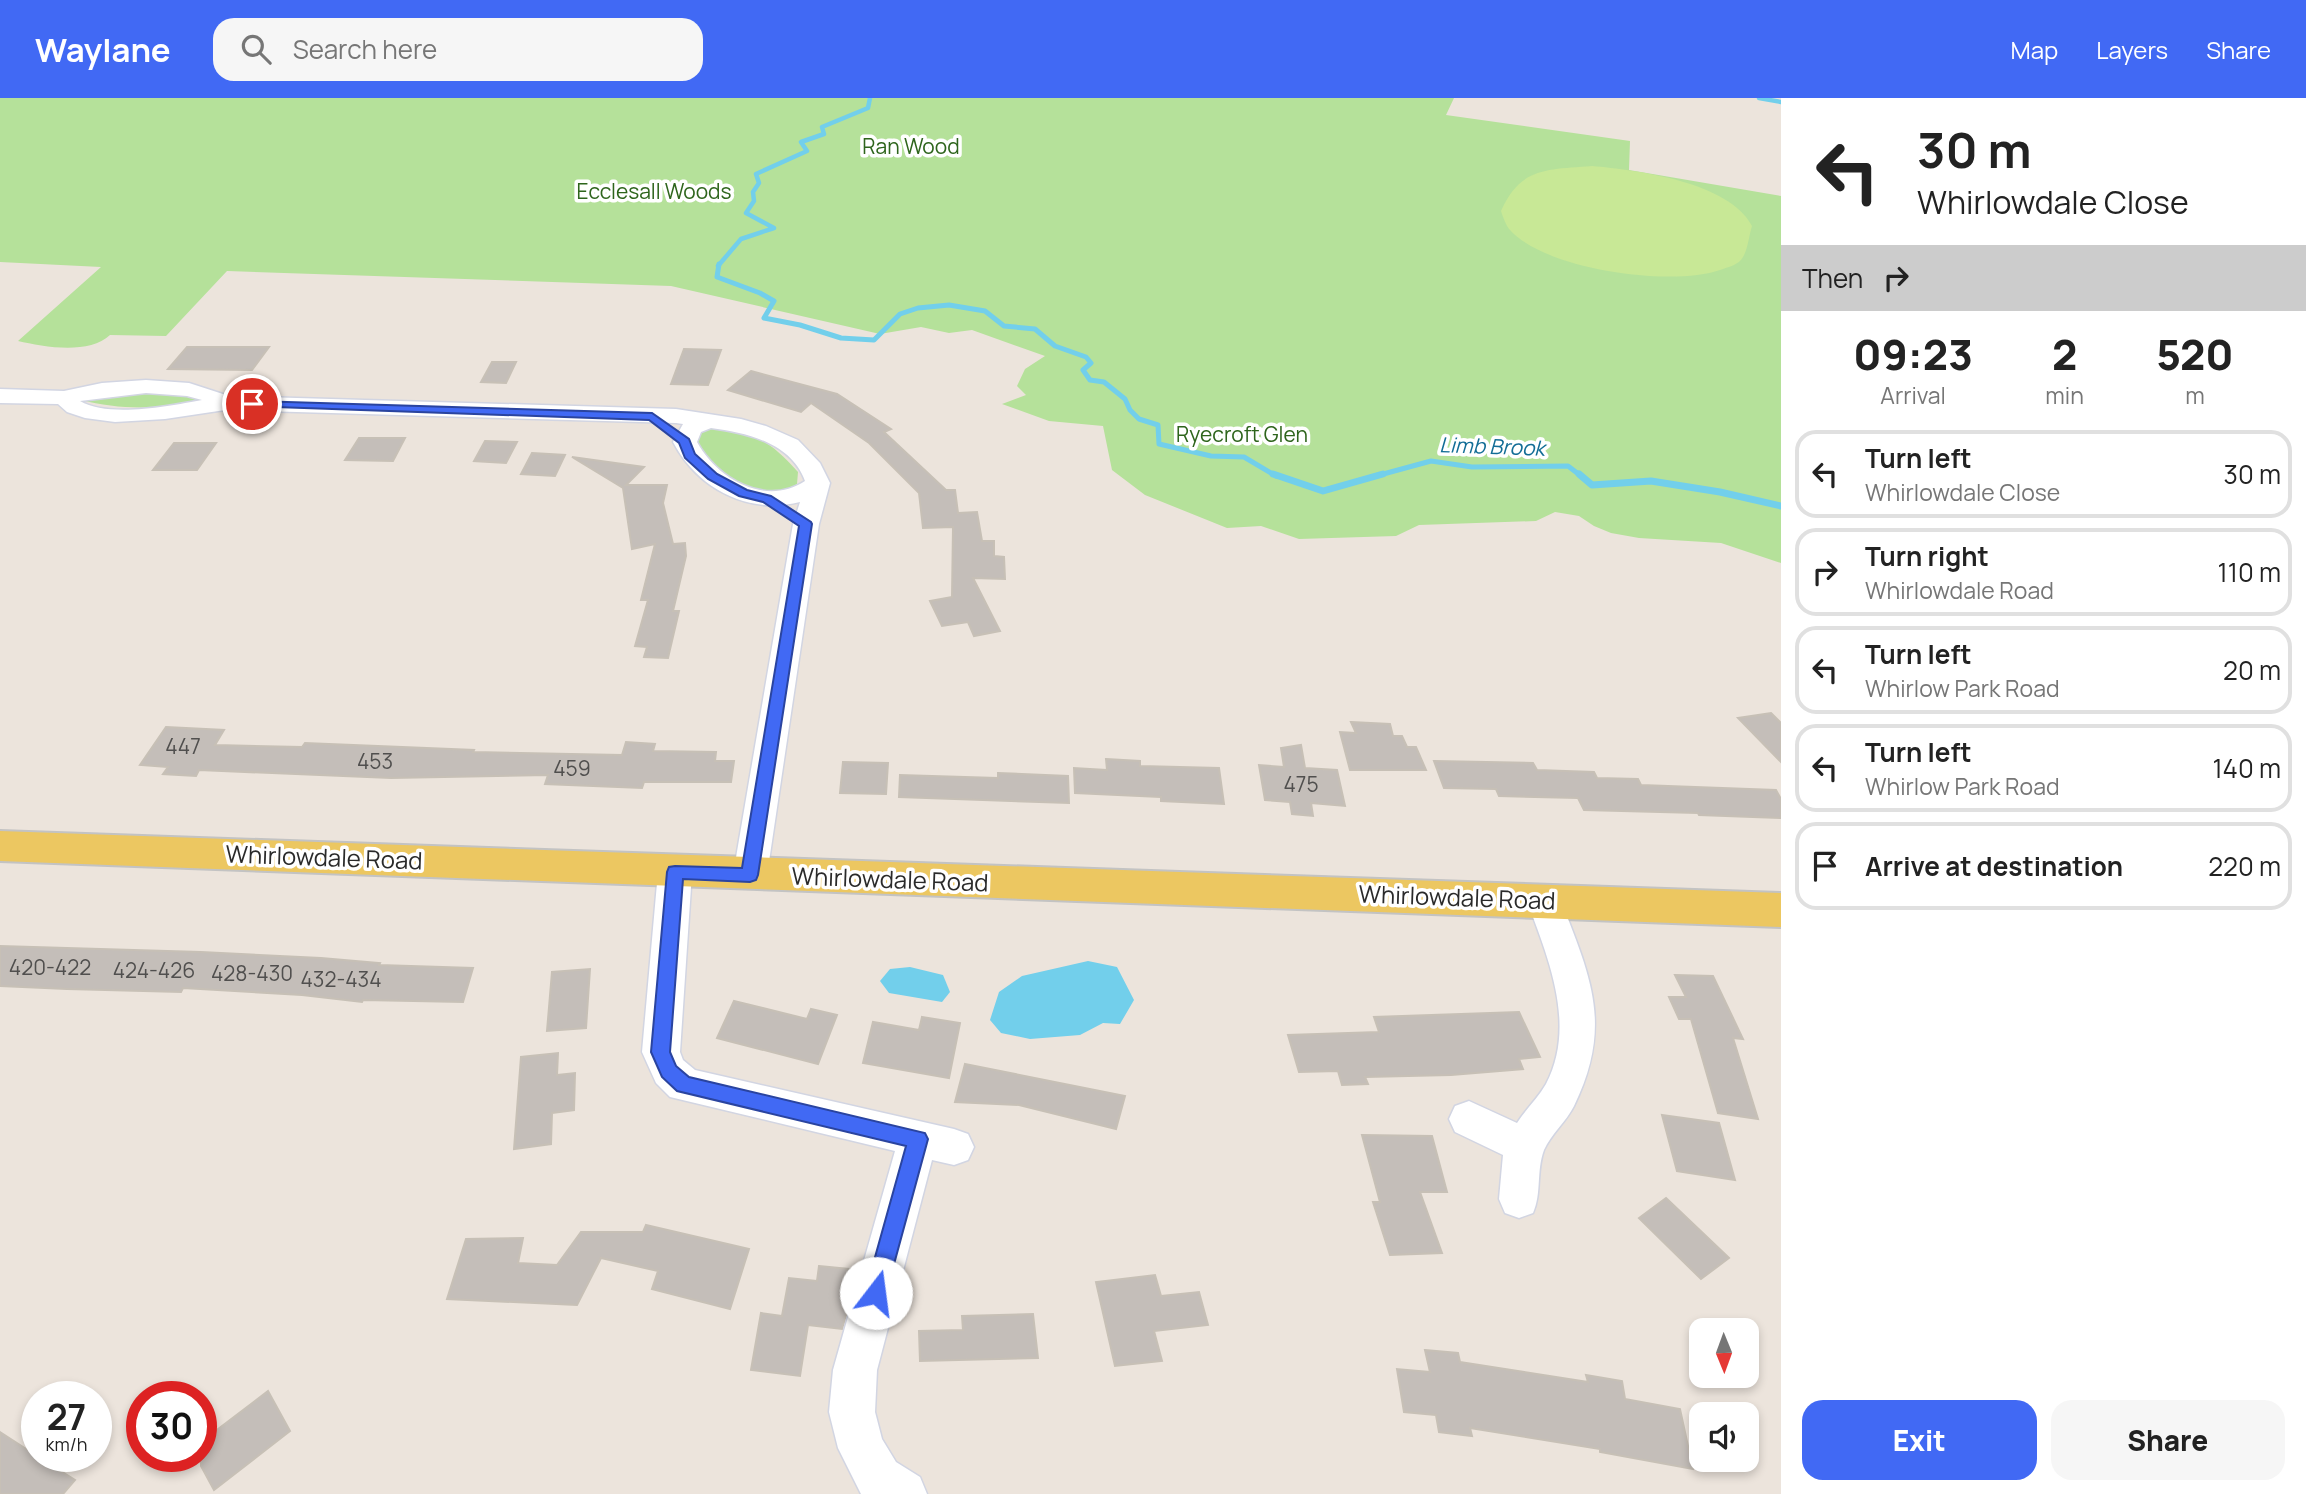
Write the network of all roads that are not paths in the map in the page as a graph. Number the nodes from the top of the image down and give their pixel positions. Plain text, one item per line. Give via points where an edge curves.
1 (0, 396) edge
2 (652, 417) junction
3 (709, 421) junction
4 (685, 442) junction
5 (818, 483) junction
6 (767, 499) junction
7 (806, 524) junction
8 (0, 846) edge
9 (675, 872) junction
10 (750, 875) junction
11 (1544, 901) junction
12 (1781, 910) edge
13 (1469, 1119) dead end
14 (1526, 1147) junction
15 (1519, 1199) dead end
16 (884, 1489) edge

1 - 2 street via 64,398 81,411 129,415 225,403
2 - 3 street
2 - 4 street
3 - 4 street via 692,428
3 - 5 street via 772,435 800,453
4 - 6 street via 690,456 713,476 743,493
5 - 6 street via 808,493 789,499
5 - 7 street
6 - 7 street
7 - 10 street
8 - 9 main road, Whirlowdale Road
9 - 10 main road, Whirlowdale Road
9 - 16 street via 661,1052 669,1071 684,1085 936,1143 855,1370 852,1412 861,1448
10 - 11 main road, Whirlowdale Road
11 - 12 main road, Whirlowdale Road
11 - 14 street via 1575,987 1579,1024 1573,1066 1558,1099
13 - 14 street
14 - 15 street via 1519,1166

